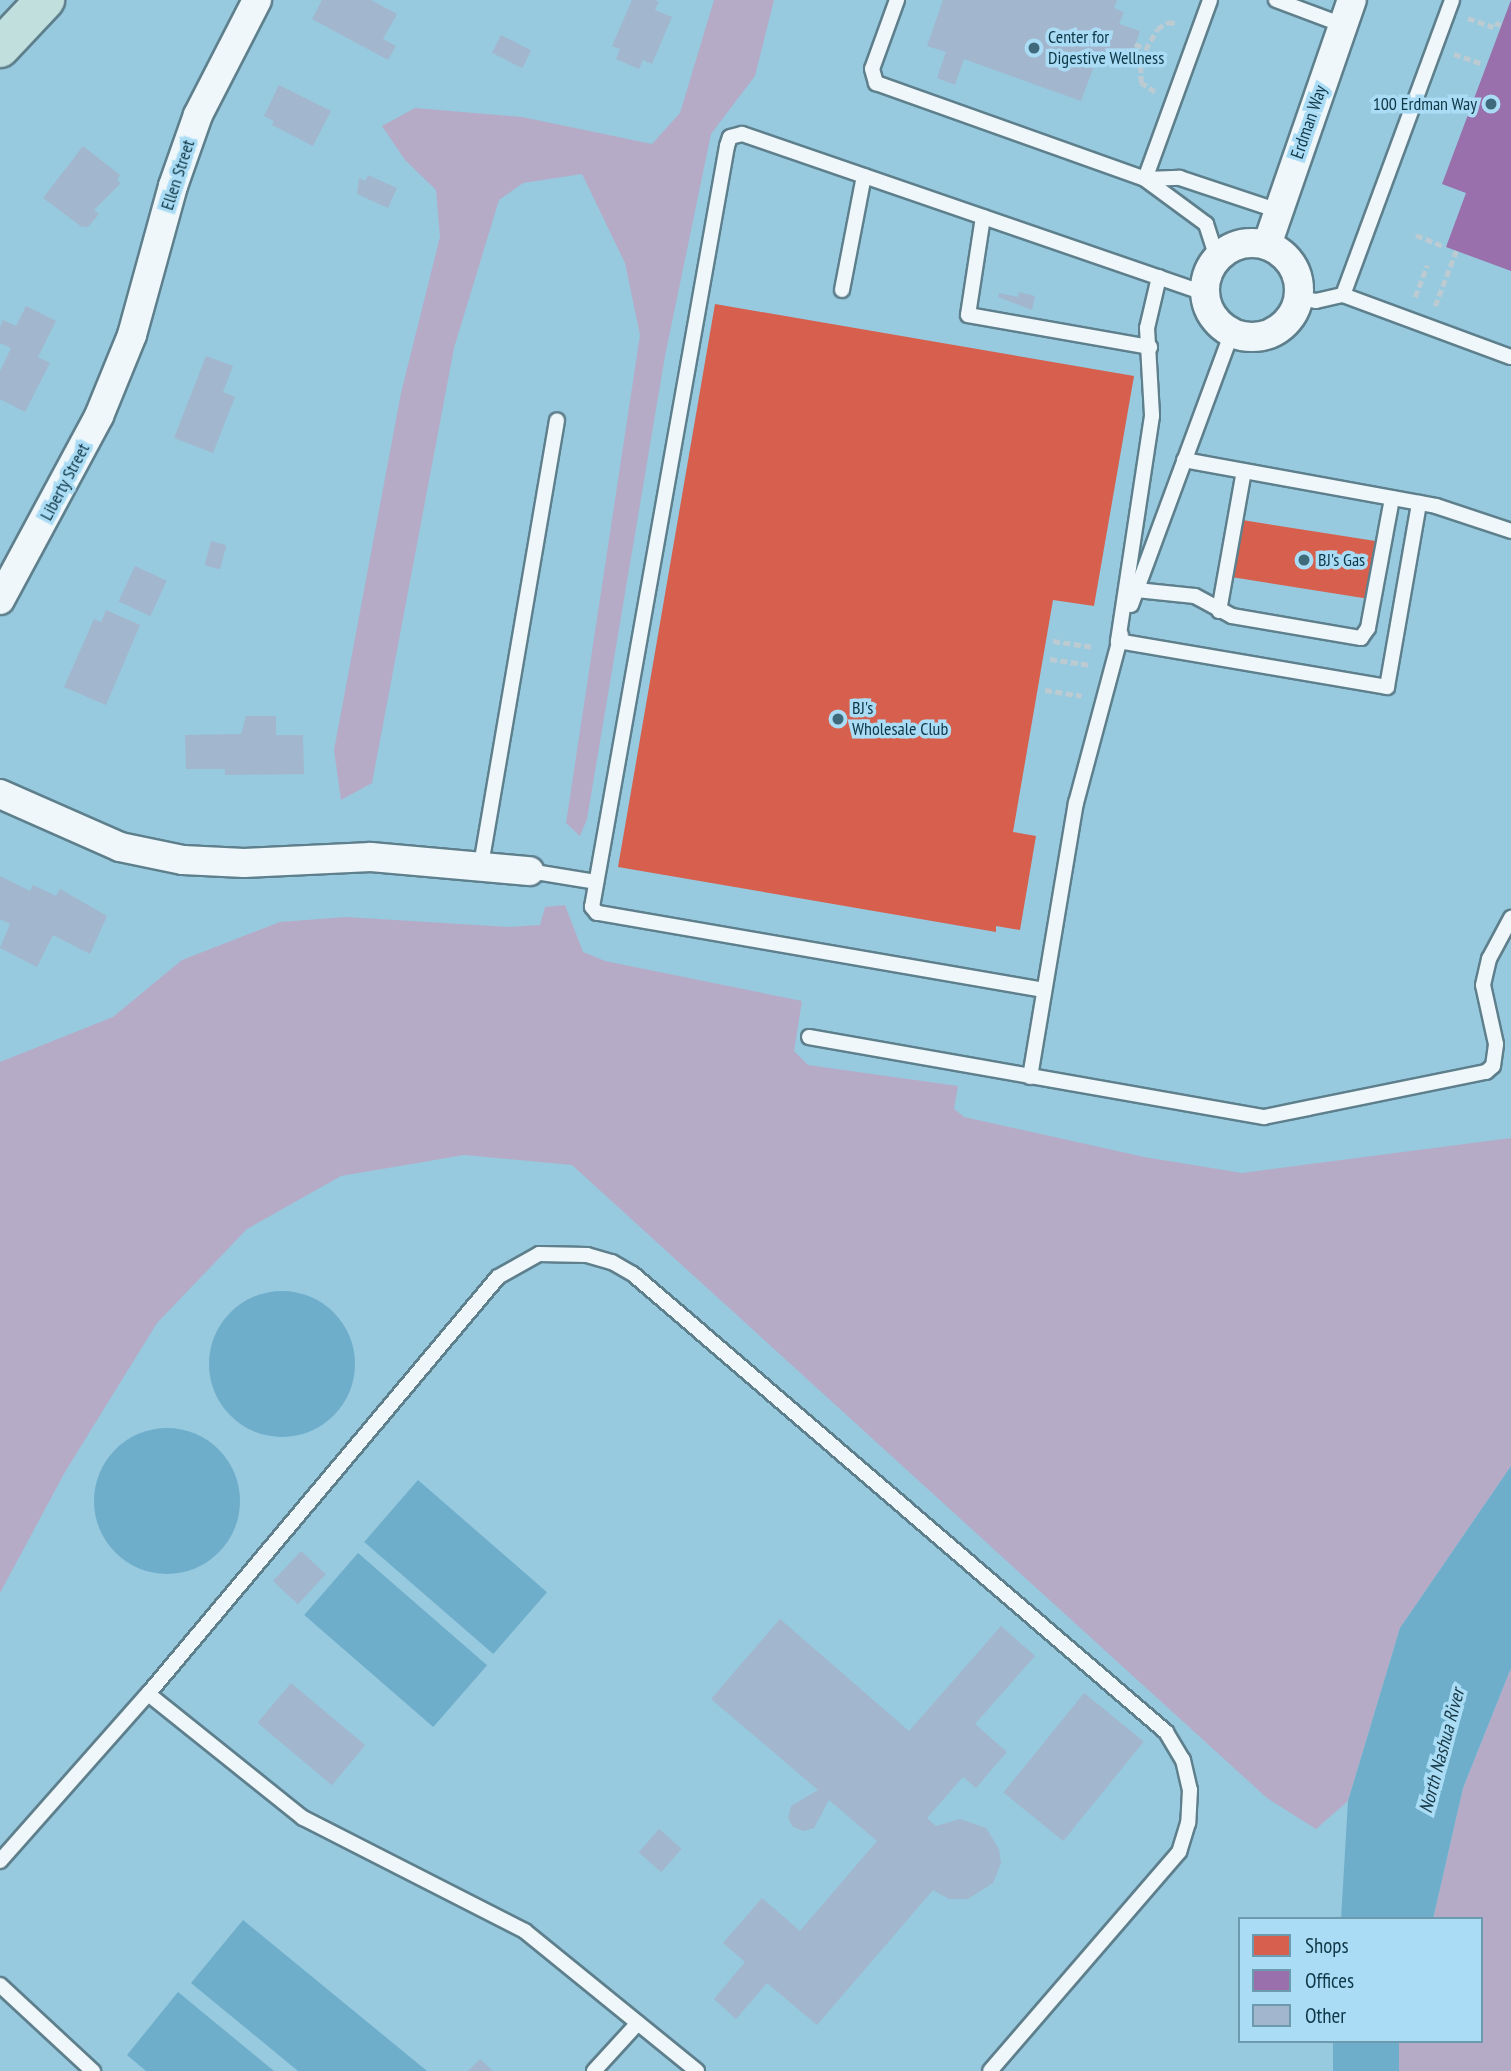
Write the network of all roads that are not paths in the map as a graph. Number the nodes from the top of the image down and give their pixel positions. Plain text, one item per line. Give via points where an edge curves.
1 (45, 0) edge
2 (257, 0) edge
3 (897, 0) edge
4 (1210, 0) edge
5 (1276, 0) edge
6 (1451, 0) edge
7 (1348, 13) edge
8 (0, 48) edge
9 (864, 176) junction
10 (1145, 179) junction
11 (1279, 211) junction
12 (984, 217) junction
13 (1267, 245) junction
14 (1212, 266) junction
15 (1159, 277) junction
16 (842, 290) dead end
17 (1204, 293) junction
18 (1343, 295) junction
19 (1297, 299) junction
20 (1231, 334) junction
21 (1150, 347) junction
22 (1511, 357) edge
23 (121, 360) joint
24 (557, 420) dead end
25 (1184, 460) junction
26 (1244, 471) junction
27 (1392, 498) junction
28 (1419, 503) junction
29 (1511, 531) edge
30 (1131, 589) junction
31 (0, 600) edge
32 (1219, 611) junction
33 (1117, 646) junction
34 (0, 794) edge
35 (481, 865) junction
36 (528, 871) joint
37 (596, 882) junction
38 (1511, 918) edge
39 (1044, 990) junction
40 (809, 1037) dead end
41 (1030, 1077) junction
42 (148, 1695) junction
43 (0, 1861) edge
44 (0, 1985) edge
45 (638, 2023) junction
46 (93, 2071) edge
47 (594, 2071) edge
48 (697, 2071) edge
49 (990, 2071) edge

1 - 8 highway
2 - 23 street, Ellen Street via 198,115
3 - 10 lane via 872,69 880,87
4 - 10 lane
5 - 7 lane
6 - 18 lane
7 - 11 street, Erdman Way
9 - 12 lane
9 - 16 lane
9 - 37 lane via 742,134 730,137
10 - 11 lane via 1180,178
10 - 14 lane via 1206,224 1214,248
11 - 13 street, Erdman Way
12 - 15 lane
12 - 21 lane via 968,315
13 - 14 street via 1249,242 1231,247
13 - 19 street via 1294,269
14 - 17 street
15 - 17 lane
15 - 21 lane via 1149,317
17 - 20 street via 1209,311
18 - 19 lane
18 - 22 lane
19 - 20 street via 1287,321 1273,333 1254,337
20 - 25 lane
21 - 30 lane via 1152,416
23 - 31 street, Liberty Street via 99,416
24 - 35 lane
25 - 26 lane
25 - 30 lane
26 - 27 lane
26 - 32 lane
27 - 28 lane
27 - 32 lane via 1368,628 1361,638
28 - 29 lane
28 - 33 lane via 1387,687
30 - 32 lane via 1195,596
30 - 33 lane
33 - 39 lane via 1076,803
34 - 35 street via 120,847 183,860 244,863 371,857
35 - 36 street
36 - 37 lane
37 - 39 lane via 592,907 597,913
38 - 41 lane via 1489,959 1483,985 1495,1057 1486,1072 1475,1076 1264,1117
39 - 41 lane
40 - 41 lane
42 - 43 lane
42 - 45 lane via 303,1818 525,1931
42 - 49 lane via 498,1277 539,1254 559,1252 612,1262 633,1274 1007,1591 1166,1732 1183,1760 1190,1790 1188,1823 1179,1852
44 - 46 lane
45 - 47 lane
45 - 48 lane

